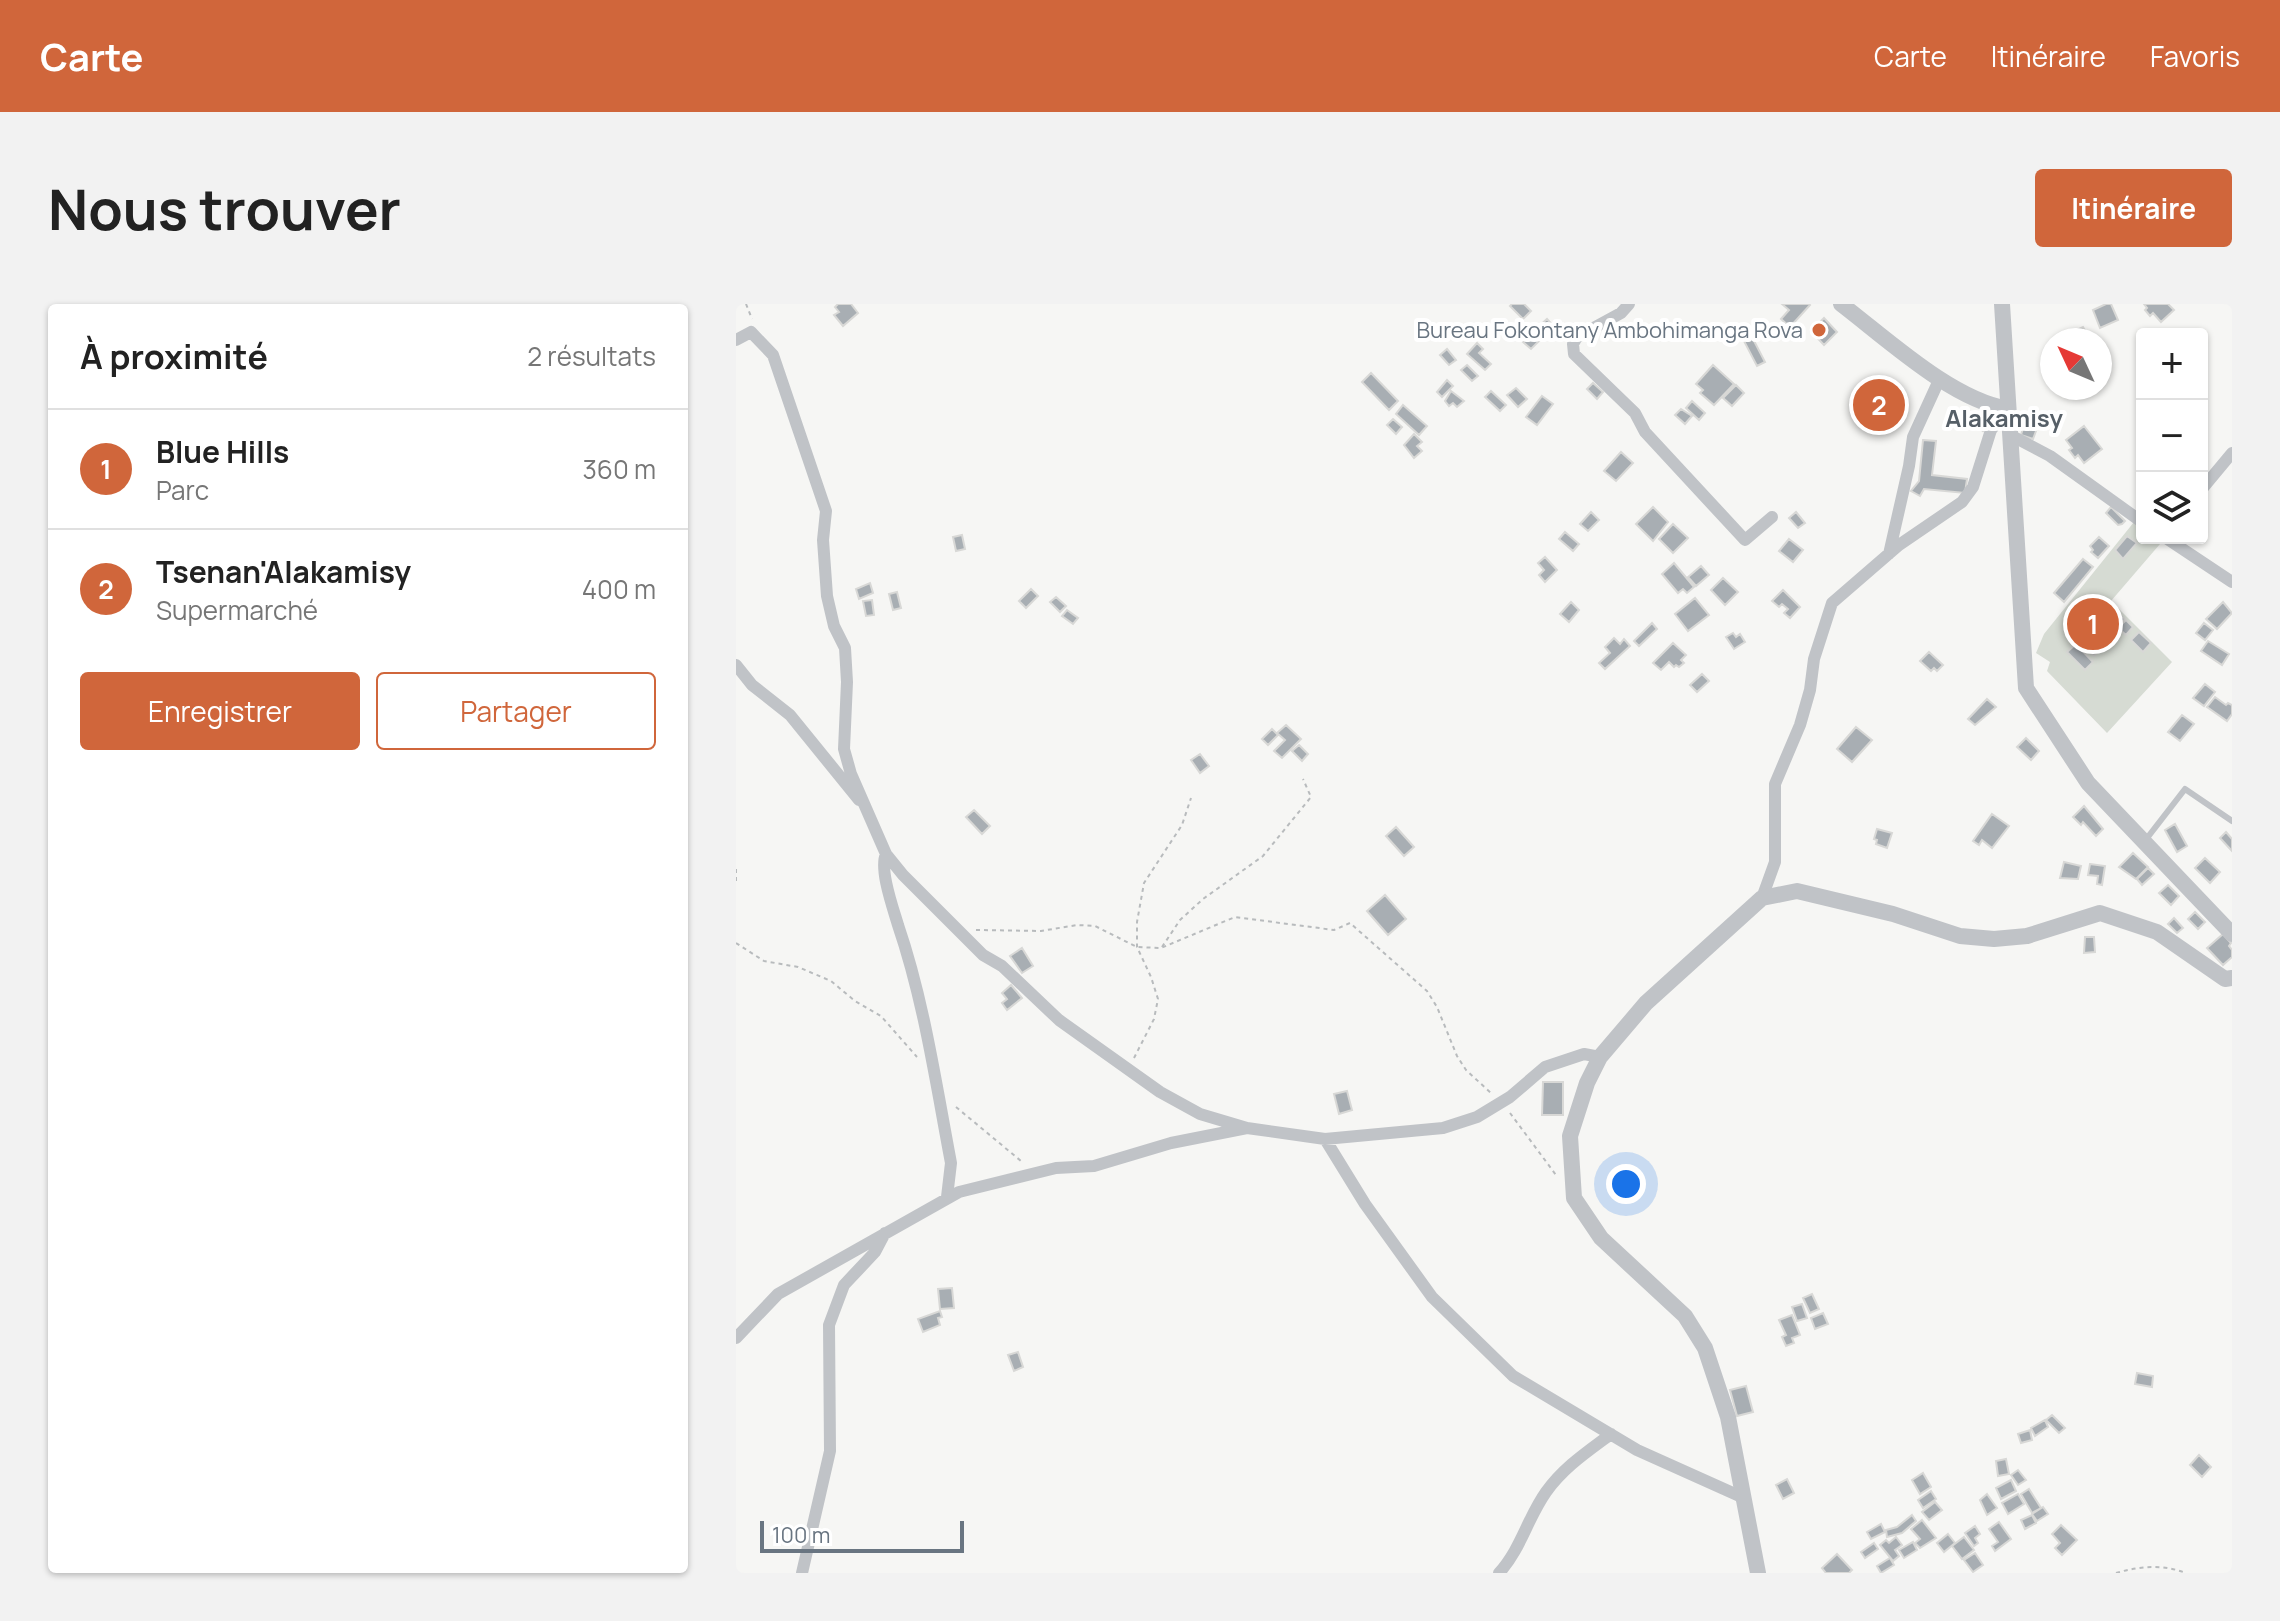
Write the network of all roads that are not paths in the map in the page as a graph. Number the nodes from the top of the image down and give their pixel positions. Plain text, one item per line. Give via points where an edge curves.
1 (1629, 304) edge
2 (1841, 304) edge
3 (2002, 304) edge
4 (736, 340) edge
5 (1940, 378) junction
6 (2008, 409) junction
7 (2012, 436) junction
8 (2232, 453) edge
9 (2208, 482) edge
10 (1772, 517) dead end
11 (2136, 518) edge
12 (2175, 544) edge
13 (1889, 554) junction
14 (2232, 582) edge
15 (736, 665) edge
16 (867, 808) junction
17 (2232, 821) edge
18 (2143, 842) junction
19 (886, 854) junction
20 (1762, 898) junction
21 (2232, 934) edge
22 (2232, 978) edge
23 (1600, 1057) junction
24 (1247, 1128) junction
25 (1325, 1139) junction
26 (947, 1197) junction
27 (885, 1233) junction
28 (736, 1338) edge
29 (1611, 1434) junction
30 (1744, 1498) junction
31 (802, 1573) edge
32 (1499, 1573) edge
33 (1758, 1573) edge

1 - 10 street via 1577,337 1574,354 1635,413 1645,432 1745,540
2 - 5 street
3 - 6 street
4 - 16 street via 751,332 773,355 826,511 827,596 845,648 844,749
5 - 6 street via 1968,397
5 - 13 street via 1913,437
6 - 7 street
6 - 13 street via 1991,430 1973,487 1962,502
7 - 11 street via 2050,456
7 - 18 street via 2026,688 2088,783
8 - 9 street
12 - 14 street
13 - 20 street via 1832,603 1800,725 1775,784 1775,862
15 - 16 street via 790,715
16 - 19 street
17 - 18 lane via 2185,789
18 - 21 street
19 - 24 street via 983,955 1059,1020 1160,1092 1200,1114
19 - 26 street via 891,903 911,961 951,1163
20 - 22 street via 1797,891 1960,936 1994,939 2027,936 2100,913 2157,932 2225,979
20 - 23 street via 1646,1003
23 - 25 street via 1584,1054 1545,1067 1477,1117 1443,1128
23 - 30 street via 1570,1136 1574,1198 1601,1238 1685,1316 1705,1348 1728,1417
24 - 25 street
24 - 26 street
25 - 29 street via 1432,1297 1513,1376
26 - 27 street
27 - 28 street via 778,1294
27 - 31 street via 844,1285 829,1325 830,1451
29 - 30 street
29 - 32 street via 1572,1461 1546,1493 1520,1546
30 - 33 street

